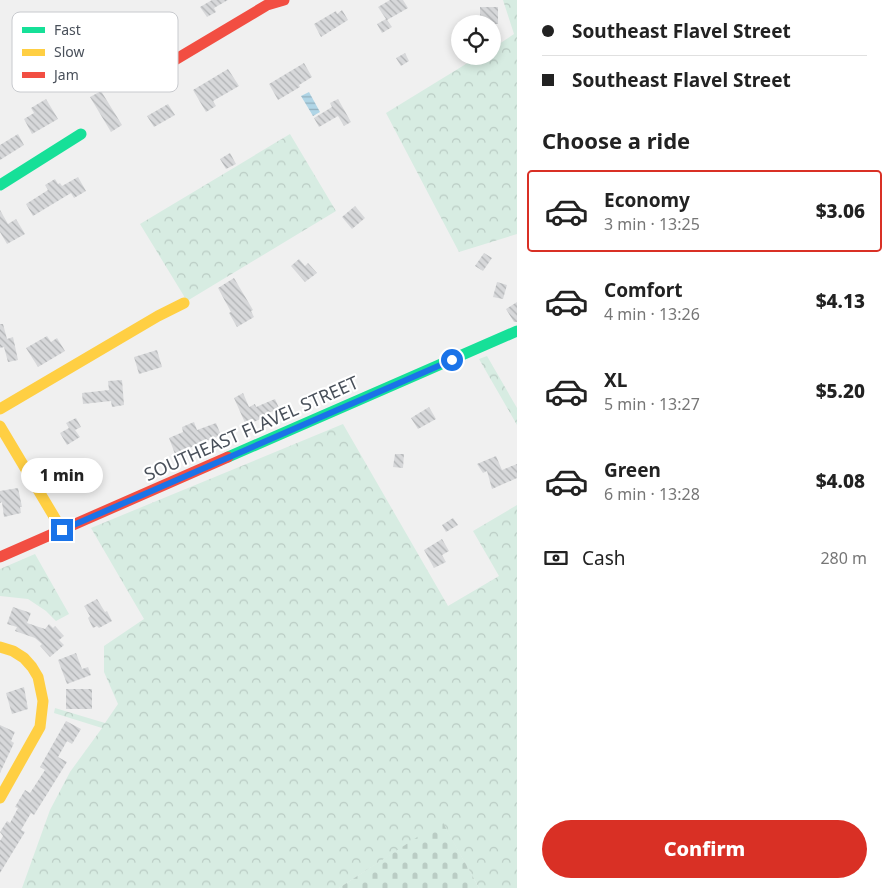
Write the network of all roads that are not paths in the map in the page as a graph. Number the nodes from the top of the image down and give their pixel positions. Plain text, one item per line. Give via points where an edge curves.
1 (284, 0) edge
2 (178, 59) edge
3 (80, 134) dead end
4 (0, 185) edge
5 (184, 303) dead end
6 (517, 331) edge
7 (0, 409) edge
8 (0, 426) edge
9 (62, 530) junction
10 (0, 557) edge
11 (0, 647) edge
12 (0, 798) edge

1 - 2 street via 267,5
3 - 4 street
5 - 7 street
6 - 9 street, SOUTHEAST FLAVEL STREET
8 - 9 street
9 - 10 street, SOUTHEAST FLAVEL STREET
11 - 12 street via 8,648 31,665 39,677 44,697 40,727

